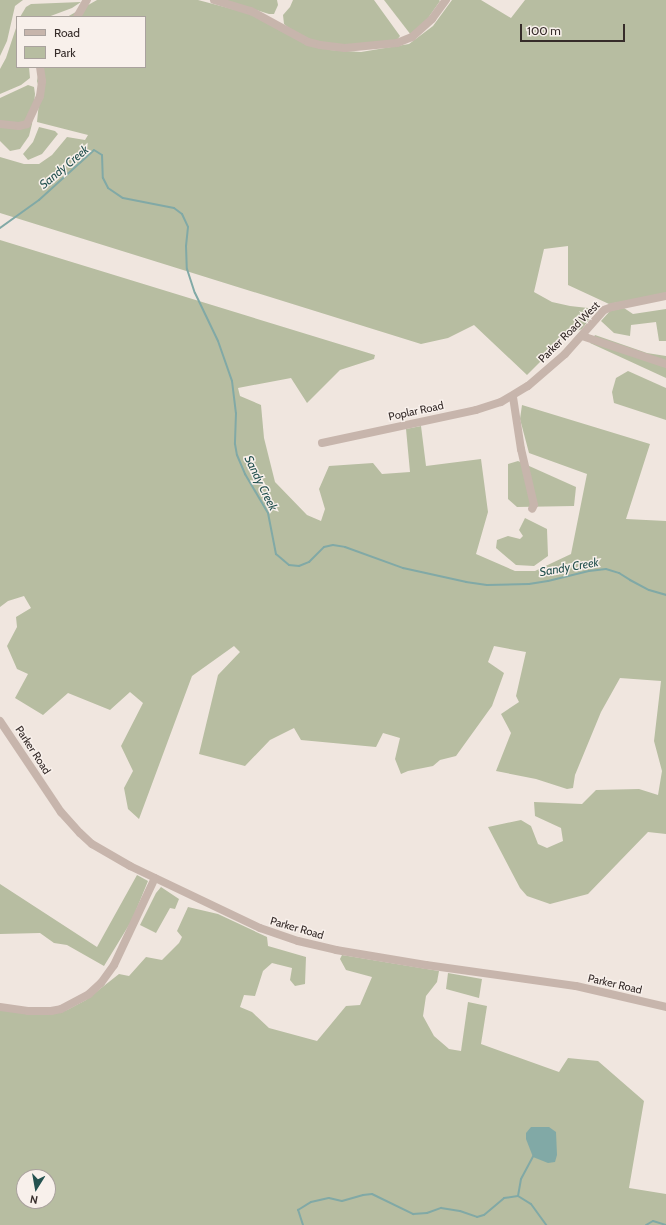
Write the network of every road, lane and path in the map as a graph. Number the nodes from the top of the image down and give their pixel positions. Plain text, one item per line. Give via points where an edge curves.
1 (87, 0) edge
2 (214, 0) edge
3 (446, 0) edge
4 (78, 16) edge
5 (40, 68) edge
6 (0, 124) edge
7 (666, 296) edge
8 (582, 336) junction
9 (666, 364) edge
10 (513, 397) junction
11 (322, 443) dead end
12 (532, 510) dead end
13 (0, 721) edge
14 (155, 878) junction
15 (0, 1006) edge
16 (666, 1007) edge

1 - 4 street
2 - 3 street via 260,15 308,42 345,48 397,43 412,37 432,19
5 - 6 street via 40,96 27,124
7 - 8 street, Parker Road West via 609,308 599,314
8 - 9 street
8 - 10 street, Parker Road West via 566,354
10 - 11 street, Poplar Road via 476,410
10 - 12 street via 521,449 534,505
13 - 14 street, Parker Road via 75,829 92,844
14 - 15 street via 114,965 89,994 61,1009 51,1011 28,1011
14 - 16 street, Parker Road via 260,928 298,941 358,954 576,986

